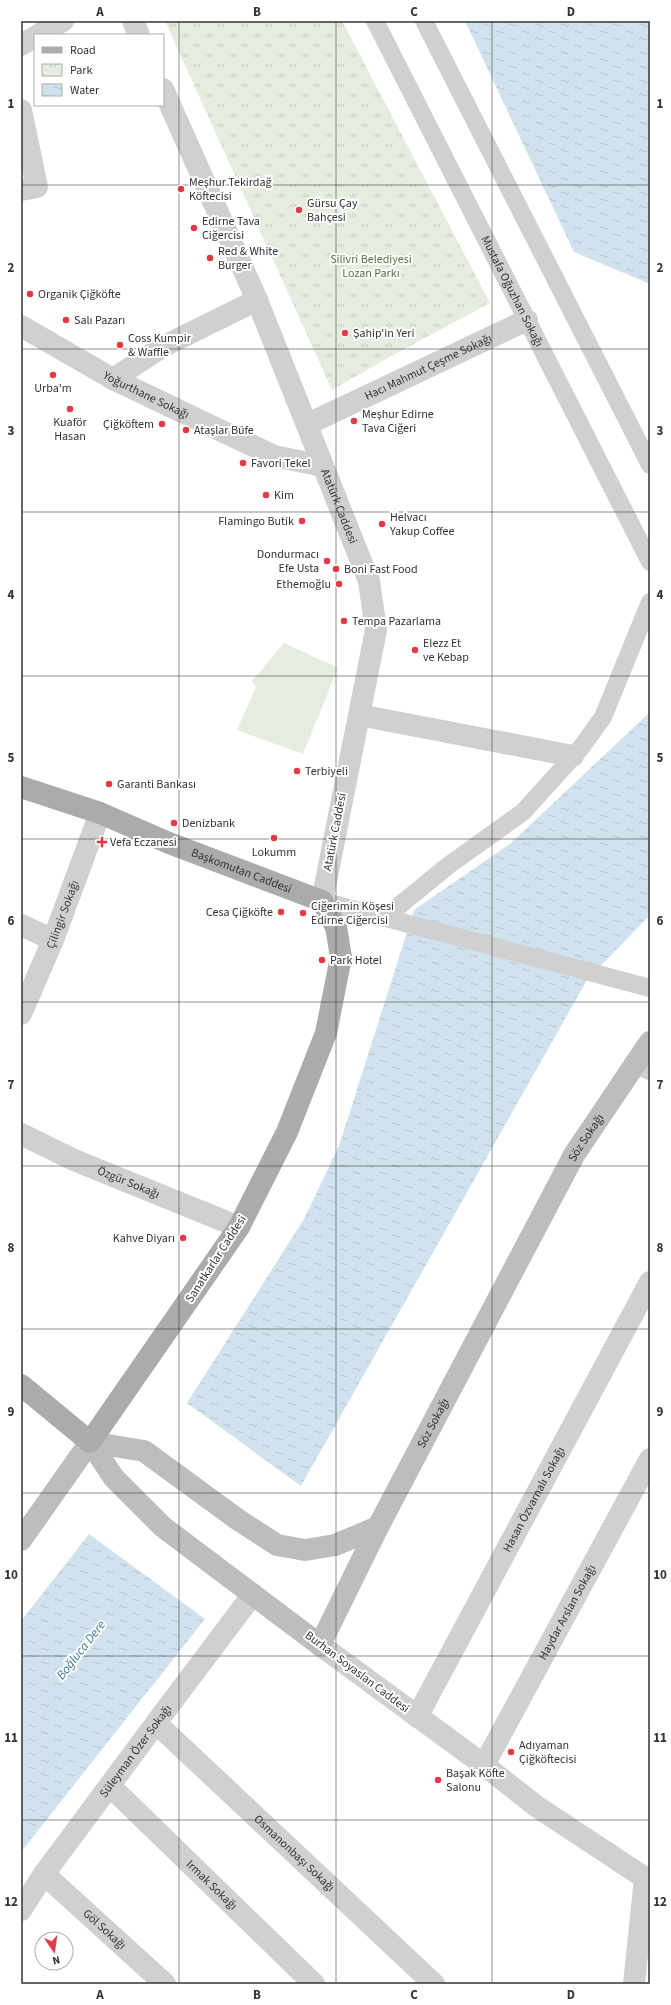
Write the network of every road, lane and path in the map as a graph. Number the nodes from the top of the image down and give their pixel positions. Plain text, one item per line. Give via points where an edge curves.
1 (63, 21) edge
2 (133, 21) edge
3 (375, 21) edge
4 (424, 21) edge
5 (40, 34) edge
6 (139, 34) edge
7 (34, 38) edge
8 (21, 45) edge
9 (164, 90) edge
10 (21, 110) edge
11 (21, 190) edge
12 (257, 300) junction
13 (528, 320) junction
14 (21, 326) edge
15 (113, 379) junction
16 (308, 424) junction
17 (650, 465) edge
18 (323, 466) junction
19 (650, 562) edge
20 (650, 602) edge
21 (359, 715) junction
22 (574, 756) junction
23 (21, 787) edge
24 (100, 813) junction
25 (322, 900) junction
26 (390, 920) junction
27 (21, 925) edge
28 (53, 940) junction
29 (644, 987) edge
30 (21, 1014) edge
31 (650, 1042) edge
32 (643, 1066) edge
33 (21, 1134) edge
34 (239, 1227) junction
35 (650, 1282) edge
36 (21, 1385) edge
37 (90, 1442) junction
38 (650, 1459) edge
39 (378, 1527) junction
40 (21, 1540) edge
41 (253, 1594) junction
42 (320, 1645) junction
43 (417, 1718) junction
44 (156, 1723) junction
45 (484, 1765) junction
46 (110, 1786) junction
47 (44, 1874) junction
48 (648, 1875) edge
49 (21, 1910) edge
50 (644, 1945) edge
51 (165, 1984) edge
52 (314, 1984) edge
53 (434, 1984) edge
54 (634, 1984) edge

1 - 5 street
2 - 6 street
3 - 13 street, Mustafa Oğuzhan Sokağı
4 - 17 street
7 - 8 street
9 - 12 street, Atatürk Caddesi
10 - 11 street via 38,187
12 - 15 street via 162,347
12 - 16 street, Atatürk Caddesi
13 - 16 street, Hacı Mahmut Çeşme Sokağı
13 - 19 street, Mustafa Oğuzhan Sokağı
14 - 15 street, Yoğurthane Sokağı
15 - 18 street, Yoğurthane Sokağı via 274,456
16 - 18 street, Atatürk Caddesi
18 - 21 street, Atatürk Caddesi via 369,581 376,630
20 - 22 street via 603,717
21 - 22 street
21 - 25 street, Atatürk Caddesi
22 - 26 street via 523,812 450,865
23 - 24 main road, Başkomutan Caddesi
24 - 25 main road, Başkomutan Caddesi via 169,843
24 - 28 street, Çilingir Sokağı
25 - 26 street, Başkomutan Caddesi
25 - 34 main road, Sanatkarlar Caddesi via 336,927 341,957 326,1034 287,1132
26 - 29 street, Başkomutan Caddesi
27 - 28 street
28 - 30 street, Çilingir Sokağı
31 - 32 main road, Söz Sokağı
32 - 39 main road, Söz Sokağı via 574,1155
33 - 34 street, Özgür Sokağı via 74,1160
34 - 37 main road, Sanatkarlar Caddesi
35 - 43 street, Hasan Özvarnalı Sokağı
36 - 37 main road
37 - 39 main road via 144,1452 277,1545 305,1550 335,1545
37 - 40 main road, Sanatkarlar Caddesi
37 - 41 main road, Burhan Soyaslan Caddesi via 114,1478 163,1527
38 - 45 street, Haydar Arslan Sokağı
39 - 42 main road, Söz Sokağı
41 - 42 main road, Burhan Soyaslan Caddesi
41 - 44 street, Süleyman Özer Sokağı
42 - 43 street, Burhan Soyaslan Caddesi
43 - 45 street, Burhan Soyaslan Caddesi
44 - 46 street, Süleyman Özer Sokağı
44 - 53 street, Osmanonbaşı Sokağı
45 - 48 street, Burhan Soyaslan Caddesi via 536,1806
46 - 47 street, Süleyman Özer Sokağı
46 - 52 street, Irmak Sokağı
47 - 49 street, Süleyman Özer Sokağı
47 - 51 street, Göl Sokağı
48 - 50 street
50 - 54 street

